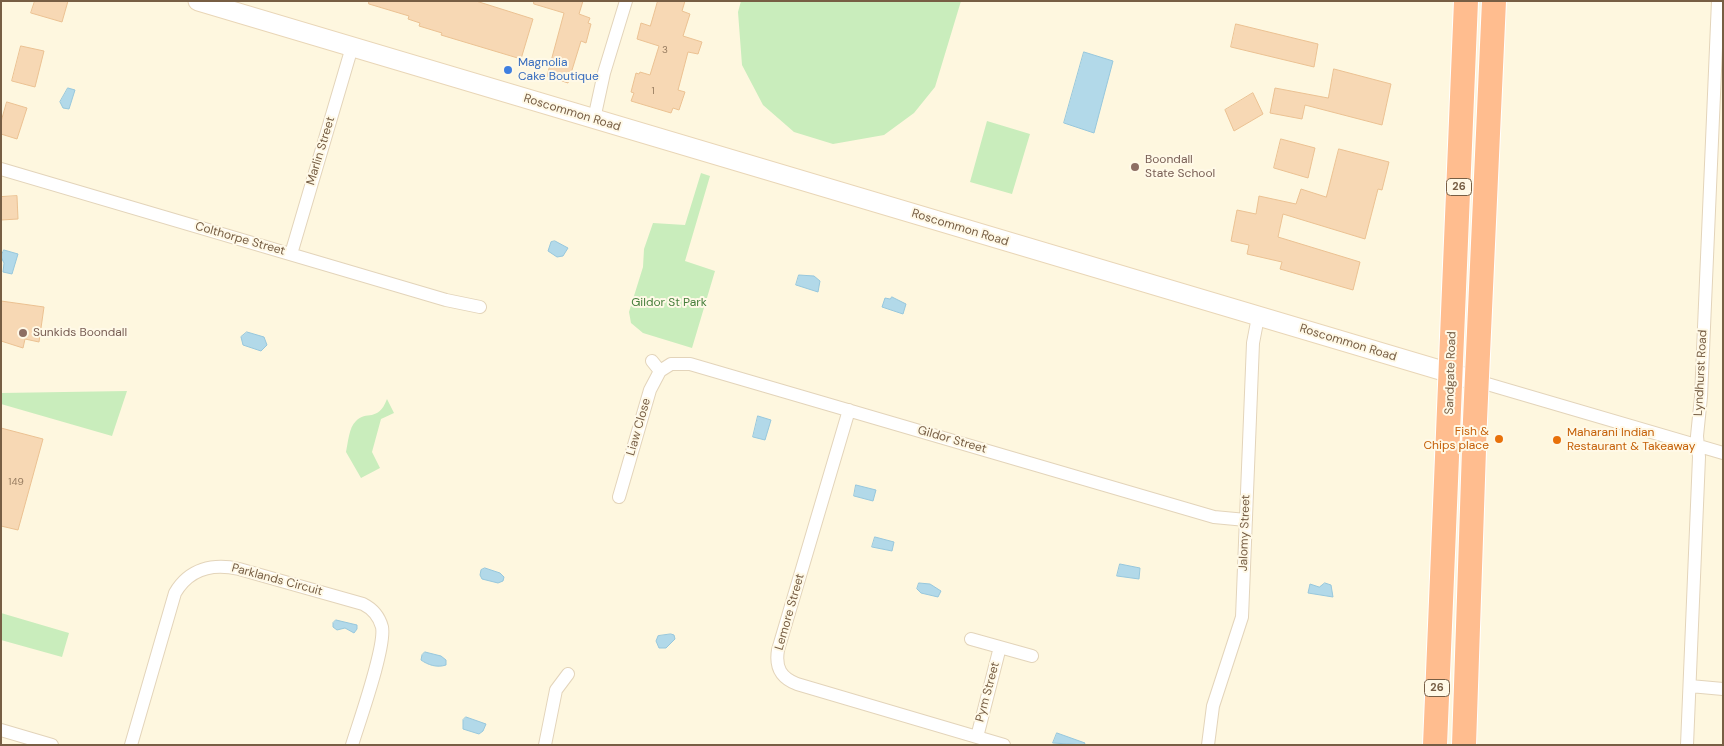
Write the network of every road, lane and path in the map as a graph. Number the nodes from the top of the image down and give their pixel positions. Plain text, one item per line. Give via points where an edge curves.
1 (198, 1) edge
2 (626, 1) edge
3 (1466, 1) edge
4 (1494, 1) edge
5 (1718, 1) edge
6 (352, 47) junction
7 (594, 119) junction
8 (1, 169) edge
9 (291, 254) junction
10 (480, 307) dead end
11 (1258, 317) junction
12 (656, 366) joint
13 (1451, 373) junction
14 (1477, 381) junction
15 (849, 410) junction
16 (1698, 446) junction
17 (1723, 454) edge
18 (618, 497) dead end
19 (1246, 520) junction
20 (971, 639) dead end
21 (1000, 647) junction
22 (1032, 656) dead end
23 (568, 674) dead end
24 (1690, 686) junction
25 (1723, 689) edge
26 (1, 730) edge
27 (977, 737) junction
28 (52, 745) edge
29 (131, 745) edge
30 (352, 745) edge
31 (545, 745) edge
32 (1004, 745) edge
33 (1208, 745) edge
34 (1435, 745) edge
35 (1464, 745) edge
36 (1687, 745) edge

1 - 6 street, Roscommon Road
2 - 7 street
3 - 13 highway, Sandgate Road / 26
4 - 14 highway, Sandgate Road / 26
5 - 16 street, Lyndhurst Road
6 - 7 street, Roscommon Road
6 - 9 street, Marlin Street
7 - 11 street, Roscommon Road
8 - 9 street, Colthorpe Street
9 - 10 street, Colthorpe Street via 452,302
11 - 13 street, Roscommon Road
11 - 19 street, Jalomy Street via 1253,343
12 - 15 street, Gildor Street via 685,363
12 - 18 street, Liaw Close
13 - 14 street, Roscommon Road
13 - 34 highway, Sandgate Road / 26
14 - 16 street, Roscommon Road
14 - 35 highway, Sandgate Road / 26
15 - 19 street, Gildor Street via 1214,517
15 - 27 street, Lemore Street via 778,650 778,667 786,679 797,684
16 - 17 street, Roscommon Road
16 - 24 street, Lyndhurst Road
19 - 33 street, Jalomy Street via 1242,618 1212,706
20 - 21 street, Pym Street
21 - 22 street, Pym Street
21 - 27 street, Pym Street
23 - 31 street via 556,690
24 - 25 street
24 - 36 street, Lyndhurst Road
26 - 28 street
27 - 32 street, Lemore Street
29 - 30 street, Parklands Circuit via 175,593 197,571 218,566 363,604 375,613 382,628 381,646

